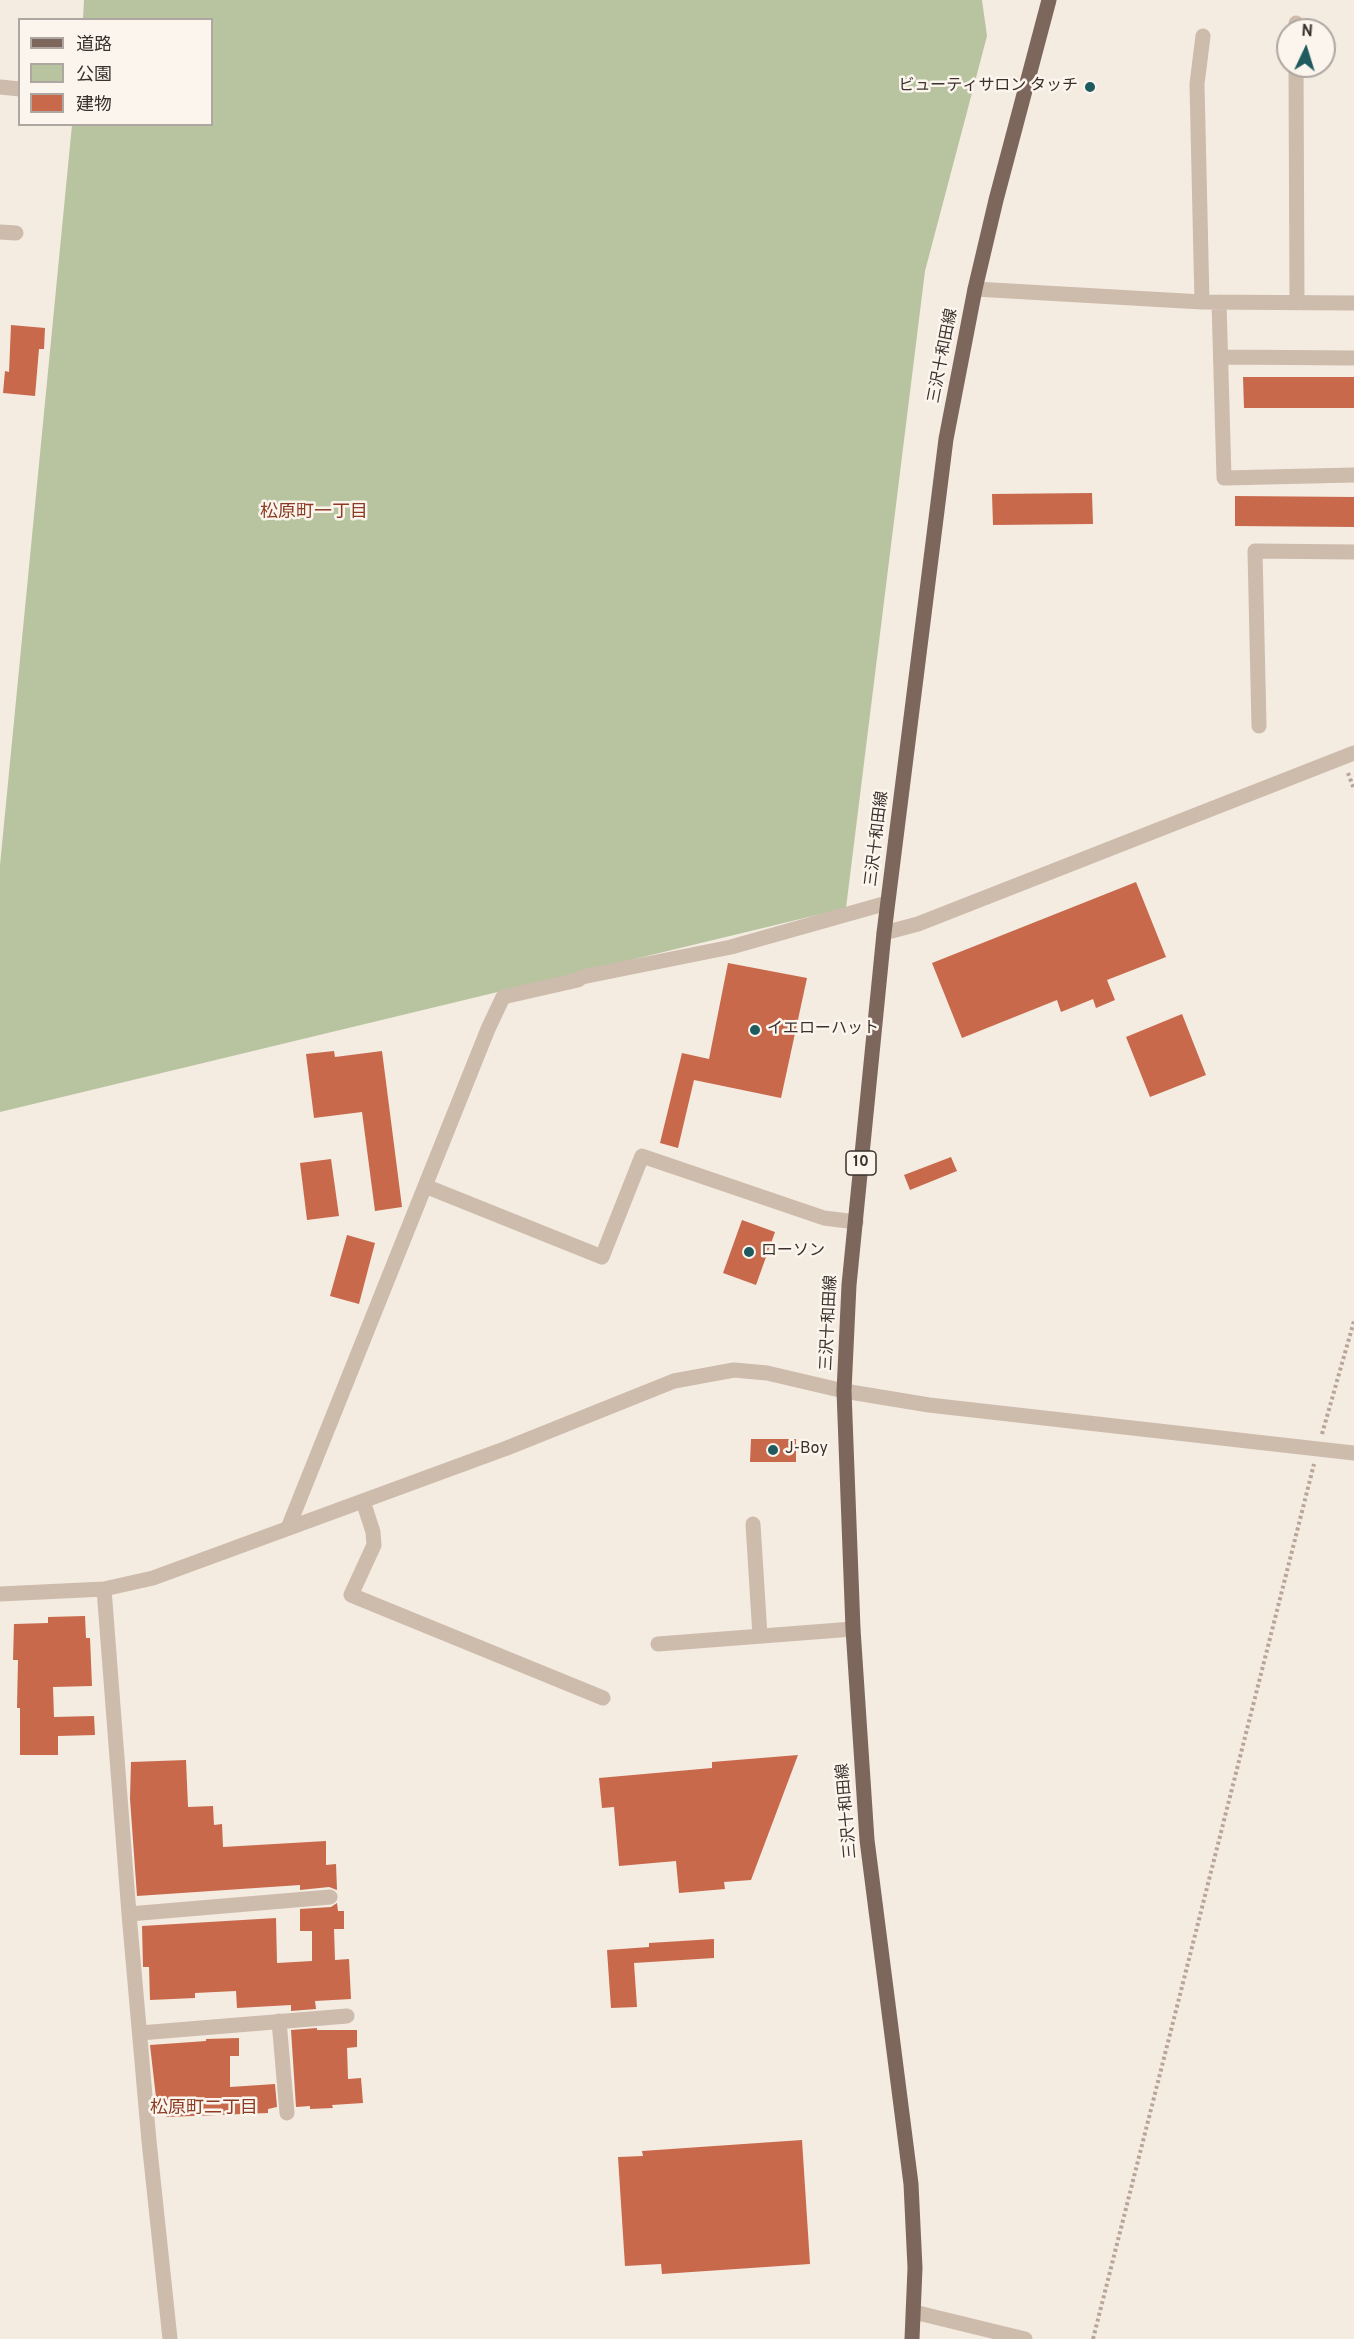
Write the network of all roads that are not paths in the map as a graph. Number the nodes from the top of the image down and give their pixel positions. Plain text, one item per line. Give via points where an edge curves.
1 (1049, 0) edge
2 (1203, 36) dead end
3 (1296, 78) edge
4 (0, 87) edge
5 (18, 88) edge
6 (0, 232) edge
7 (16, 233) dead end
8 (975, 290) junction
9 (1202, 302) junction
10 (1219, 302) junction
11 (1297, 303) junction
12 (1354, 303) edge
13 (1221, 357) junction
14 (1354, 358) edge
15 (1354, 475) edge
16 (1354, 552) edge
17 (1259, 726) dead end
18 (1354, 753) edge
19 (887, 903) junction
20 (884, 933) junction
21 (425, 1186) junction
22 (856, 1222) junction
23 (844, 1390) junction
24 (1354, 1453) edge
25 (363, 1500) junction
26 (753, 1524) dead end
27 (288, 1528) junction
28 (104, 1589) junction
29 (0, 1594) edge
30 (853, 1629) junction
31 (760, 1636) junction
32 (658, 1644) dead end
33 (603, 1698) dead end
34 (330, 1897) dead end
35 (129, 1914) junction
36 (347, 2016) dead end
37 (279, 2021) junction
38 (140, 2033) junction
39 (287, 2113) dead end
40 (914, 2313) junction
41 (170, 2339) edge
42 (912, 2339) edge
43 (1025, 2339) edge

1 - 8 main road, 三沢十和田線 / 10
2 - 9 street via 1197,84
3 - 11 street
4 - 5 street
6 - 7 street
8 - 9 street
8 - 19 main road, 三沢十和田線 / 10 via 946,439
9 - 10 street
10 - 11 street
10 - 13 street
11 - 12 street
13 - 14 street
13 - 15 street via 1224,478
16 - 17 street via 1255,551
18 - 20 street via 918,924
19 - 20 main road, 三沢十和田線 / 10
19 - 21 street via 731,947 503,997
20 - 22 main road, 三沢十和田線 / 10
21 - 22 street via 602,1257 642,1156 824,1218
21 - 27 street
22 - 23 main road, 三沢十和田線 / 10
23 - 24 street via 929,1405
23 - 25 street via 734,1370 684,1378
23 - 30 main road, 三沢十和田線 / 10
25 - 27 street
25 - 33 street via 374,1545 351,1595
26 - 31 street
27 - 28 street via 153,1578
28 - 29 street
28 - 35 street
30 - 31 street
30 - 40 main road, 三沢十和田線 / 10 via 867,1840 911,2184
31 - 32 street
34 - 35 street
35 - 38 street
36 - 37 street
37 - 38 street
37 - 39 street
38 - 41 street
40 - 42 main road, 三沢十和田線 / 10
40 - 43 street

